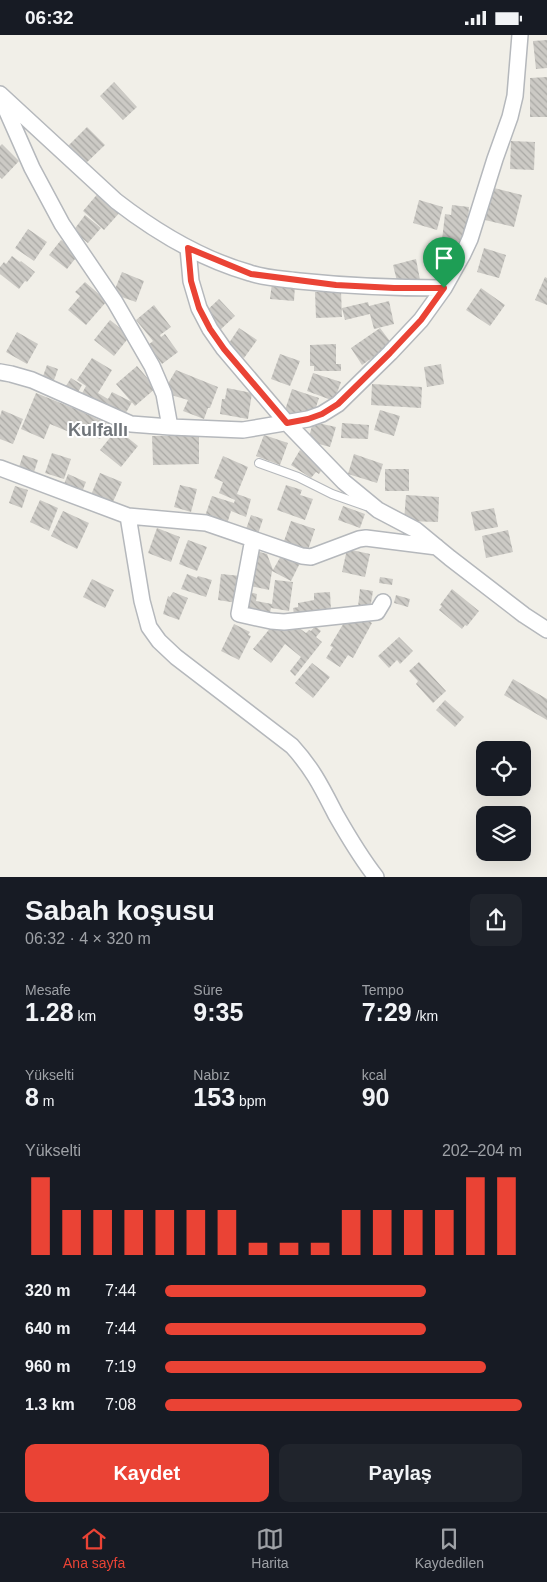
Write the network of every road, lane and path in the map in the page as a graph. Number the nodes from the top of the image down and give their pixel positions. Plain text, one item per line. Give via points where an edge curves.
1 (520, 35) edge
2 (0, 95) edge
3 (188, 248) junction
4 (444, 288) junction
5 (0, 372) edge
6 (287, 423) junction
7 (170, 427) junction
8 (259, 463) dead end
9 (0, 468) edge
10 (378, 510) junction
11 (128, 516) junction
12 (253, 539) junction
13 (437, 547) junction
14 (383, 603) dead end
15 (547, 630) edge
16 (376, 877) edge

1 - 4 street via 510,117 470,239
2 - 3 street via 116,201
2 - 7 street via 32,168 62,223 115,302 152,366 164,394
3 - 4 street via 251,274 336,285
3 - 6 street via 191,281 210,329
4 - 6 street via 421,320 338,404 322,414
5 - 7 street via 32,380 131,424
6 - 7 street via 243,430
6 - 10 street via 344,482
8 - 10 lane via 298,477 332,495
9 - 11 street
10 - 13 street via 416,530
11 - 12 street via 206,523
11 - 16 street via 142,601 154,634 176,657 292,746 307,763
12 - 13 street via 311,557 366,538
12 - 14 street via 239,614 271,621 298,621 377,612
13 - 15 street

